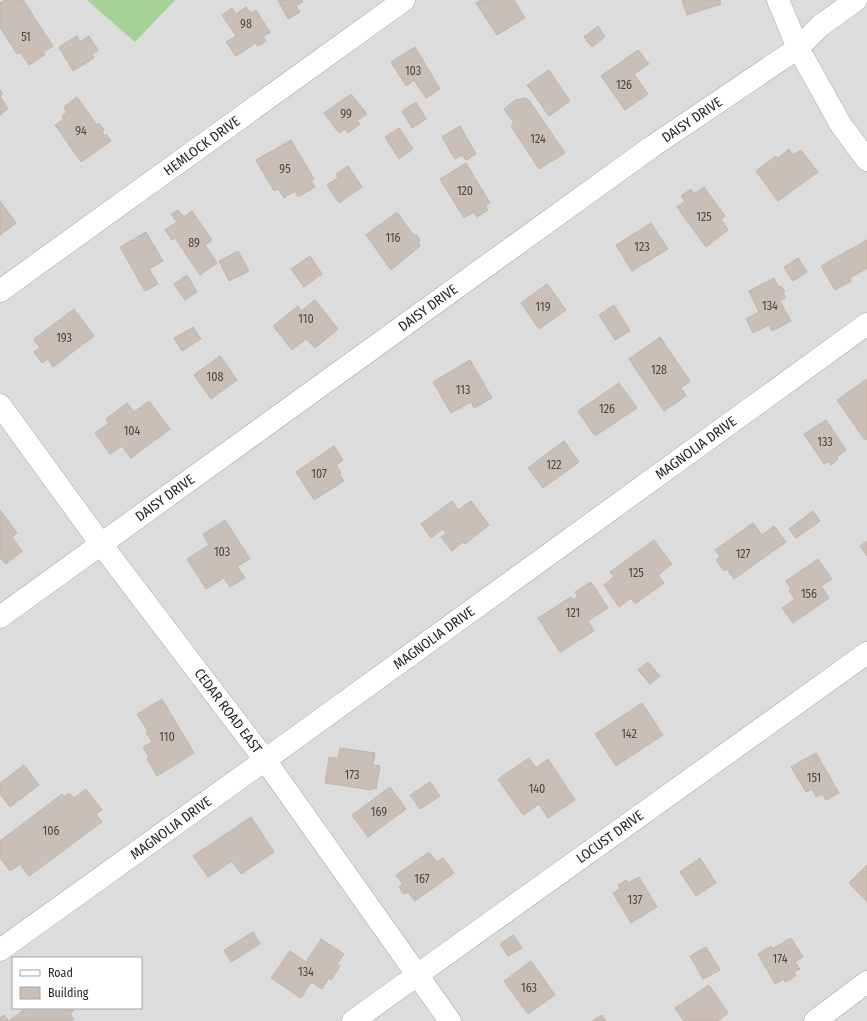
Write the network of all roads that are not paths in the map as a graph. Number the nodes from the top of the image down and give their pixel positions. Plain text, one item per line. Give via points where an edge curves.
1 (404, 0) edge
2 (778, 0) edge
3 (856, 0) edge
4 (798, 48) junction
5 (867, 160) edge
6 (0, 292) edge
7 (867, 324) edge
8 (0, 405) edge
9 (101, 544) junction
10 (0, 617) edge
11 (867, 653) edge
12 (265, 760) junction
13 (0, 950) edge
14 (417, 975) junction
15 (867, 982) edge
16 (353, 1021) edge
17 (450, 1021) edge
18 (815, 1021) edge

1 - 6 street, HEMLOCK DRIVE
2 - 4 street
3 - 4 street, DAISY DRIVE via 820,26
4 - 5 street via 842,125
4 - 9 street, DAISY DRIVE via 650,148
7 - 12 street, MAGNOLIA DRIVE
8 - 9 street, CEDAR ROAD EAST
9 - 10 street, DAISY DRIVE
9 - 12 street, CEDAR ROAD EAST
11 - 14 street, LOCUST DRIVE
12 - 13 street, MAGNOLIA DRIVE
12 - 14 street, CEDAR ROAD EAST
14 - 16 street, LOCUST DRIVE
14 - 17 street, CEDAR ROAD EAST
15 - 18 street

